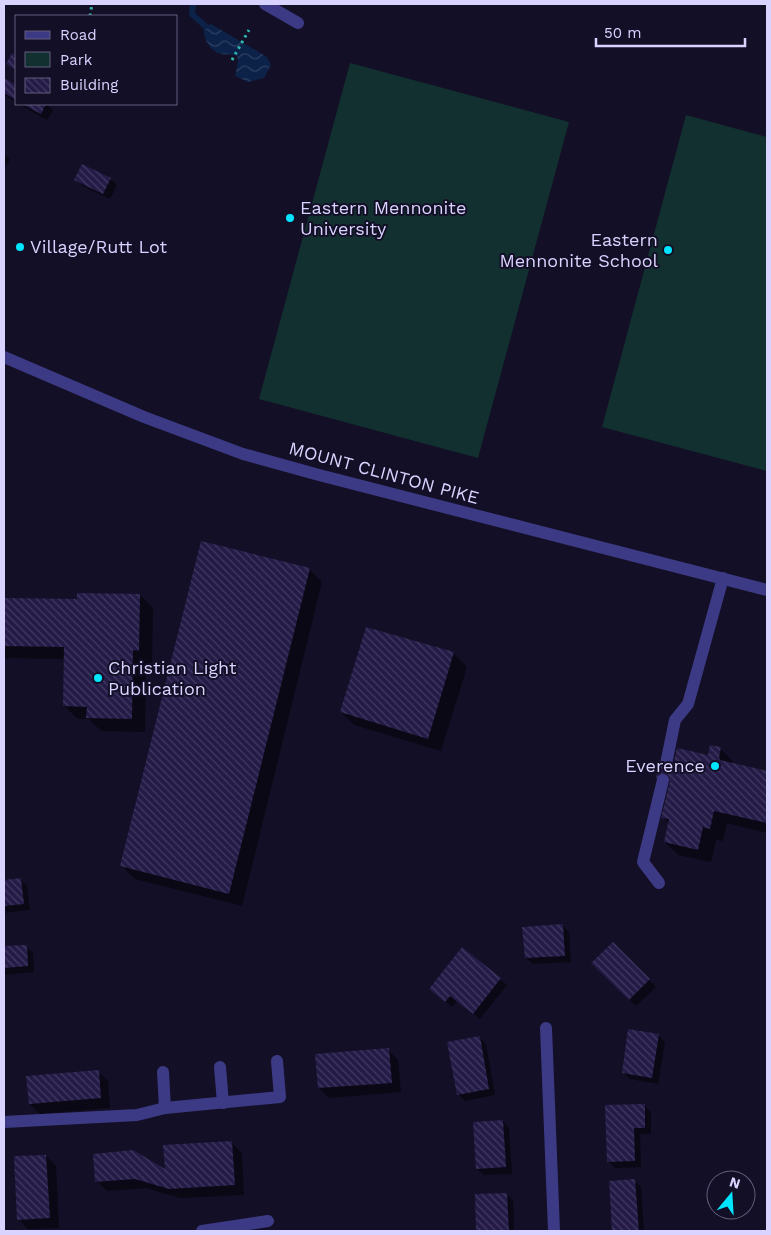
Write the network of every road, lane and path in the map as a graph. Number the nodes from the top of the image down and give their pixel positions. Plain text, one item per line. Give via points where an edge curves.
1 (265, 4) edge
2 (298, 23) dead end
3 (249, 30) dead end
4 (232, 60) dead end
5 (4, 357) edge
6 (4, 366) edge
7 (44, 375) junction
8 (723, 578) junction
9 (767, 590) edge
10 (666, 764) dead end
11 (663, 780) dead end
12 (659, 883) dead end
13 (546, 1028) dead end
14 (277, 1062) dead end
15 (220, 1067) dead end
16 (163, 1072) dead end
17 (223, 1103) junction
18 (165, 1108) junction
19 (4, 1122) edge
20 (268, 1221) dead end
21 (202, 1231) edge
22 (554, 1231) edge

1 - 2 street
3 - 4 path
5 - 7 street, MOUNT CLINTON PIKE
6 - 7 street
7 - 8 street, MOUNT CLINTON PIKE via 244,454
8 - 9 street, MOUNT CLINTON PIKE
8 - 10 street via 688,704 675,720
11 - 12 street via 643,862
13 - 22 street
14 - 17 street via 280,1097
15 - 17 street
16 - 18 street
17 - 18 street
18 - 19 street via 137,1115
20 - 21 street

